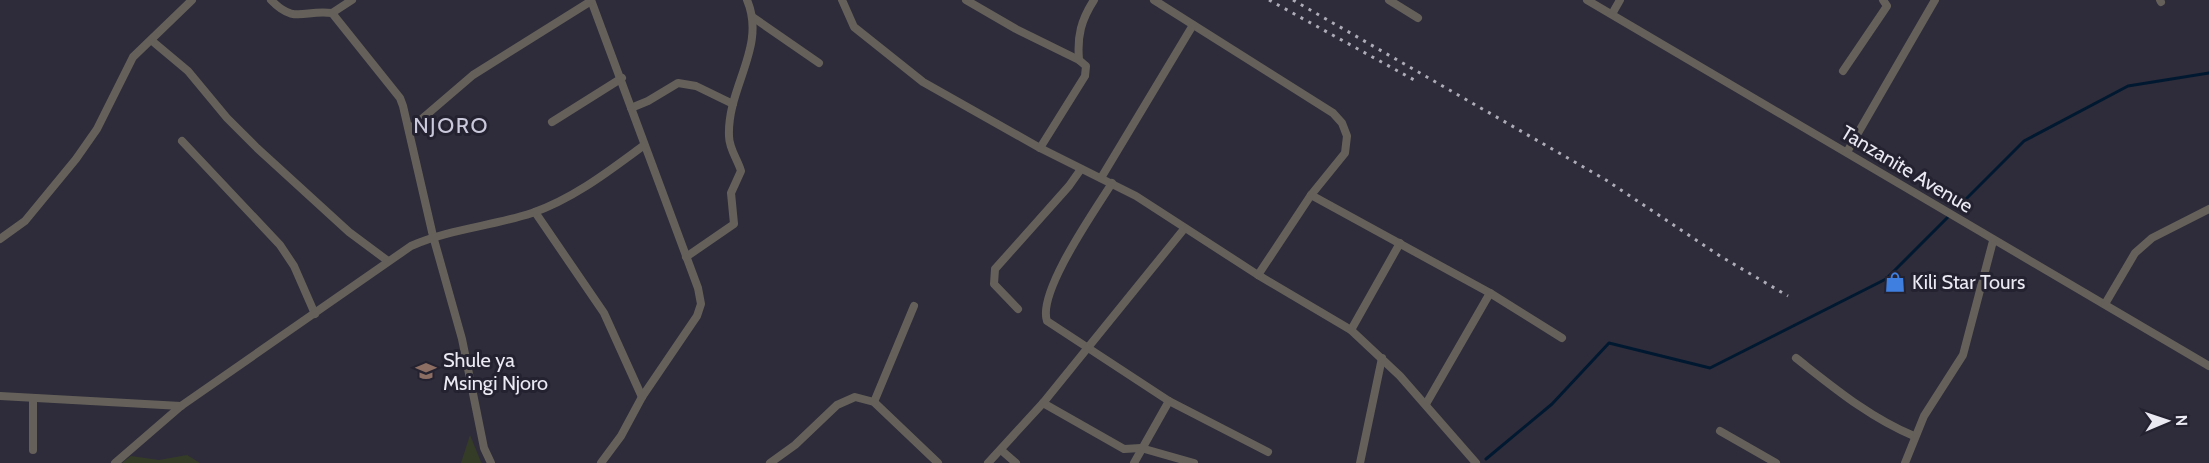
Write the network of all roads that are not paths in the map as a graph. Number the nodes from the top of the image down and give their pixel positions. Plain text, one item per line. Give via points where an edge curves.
1 (192, 0) edge
2 (271, 0) edge
3 (352, 0) edge
4 (591, 0) edge
5 (747, 0) edge
6 (842, 0) edge
7 (966, 0) edge
8 (1094, 0) edge
9 (1154, 0) edge
10 (1389, 0) edge
11 (1587, 0) edge
12 (1620, 0) edge
13 (1883, 0) edge
14 (1935, 0) edge
15 (332, 13) junction
16 (1612, 14) junction
17 (754, 18) junction
18 (1418, 18) dead end
19 (1193, 25) junction
20 (151, 40) junction
21 (1079, 60) junction
22 (819, 63) dead end
23 (1843, 71) dead end
24 (622, 78) junction
25 (733, 104) junction
26 (631, 108) junction
27 (552, 122) dead end
28 (410, 129) junction
29 (182, 141) dead end
30 (644, 146) junction
31 (1040, 148) junction
32 (1848, 152) junction
33 (1081, 169) junction
34 (1101, 178) junction
35 (1112, 183) junction
36 (1311, 195) junction
37 (2209, 209) edge
38 (535, 212) junction
39 (1184, 229) junction
40 (433, 236) junction
41 (0, 239) edge
42 (1994, 241) junction
43 (1400, 243) junction
44 (686, 257) junction
45 (388, 261) junction
46 (1258, 275) junction
47 (1490, 293) junction
48 (2105, 304) junction
49 (915, 306) dead end
50 (1018, 309) dead end
51 (315, 314) junction
52 (1352, 330) junction
53 (1562, 338) dead end
54 (1088, 348) junction
55 (1382, 358) junction
56 (1796, 358) dead end
57 (2209, 366) edge
58 (0, 396) edge
59 (642, 396) junction
60 (33, 398) junction
61 (1169, 401) junction
62 (874, 402) junction
63 (1042, 403) junction
64 (1426, 404) junction
65 (182, 406) junction
66 (1720, 431) dead end
67 (1914, 436) junction
68 (1141, 448) junction
69 (33, 450) dead end
70 (1001, 450) junction
71 (1268, 452) dead end
72 (115, 463) edge
73 (491, 463) edge
74 (601, 463) edge
75 (770, 463) edge
76 (938, 463) edge
77 (988, 463) edge
78 (1016, 463) edge
79 (1134, 463) edge
80 (1194, 463) edge
81 (1360, 463) edge
82 (1476, 463) edge
83 (1776, 463) edge
84 (1905, 463) edge

1 - 20 street
2 - 15 street via 295,16
3 - 15 street
4 - 24 street
4 - 28 street via 473,75
5 - 17 street
6 - 31 street via 854,27 923,82
7 - 21 street
8 - 21 street via 1081,21
9 - 19 street
10 - 18 street
11 - 16 street, Tanzanite Avenue
12 - 16 street
13 - 23 street via 1887,6
14 - 32 street
15 - 28 street via 400,98
16 - 32 street, Tanzanite Avenue
17 - 22 street
17 - 25 street via 749,52
19 - 34 street
19 - 36 street via 1333,113 1342,123 1347,136 1345,153
20 - 41 street via 133,57 97,129 76,159 25,221
20 - 45 street via 188,71 257,148 349,232
21 - 31 street via 1086,66 1086,76
24 - 26 street
24 - 27 street
25 - 26 street via 696,86 678,83
25 - 44 street via 729,141 741,175 731,193 734,224
26 - 30 street
28 - 40 street
29 - 51 street via 280,245
30 - 38 street via 570,196
30 - 44 street
31 - 33 street
32 - 42 street, Tanzanite Avenue
33 - 34 street
33 - 50 street via 995,269 994,284
34 - 35 street
35 - 39 street
35 - 54 street via 1072,244 1046,314 1047,321
36 - 43 street
36 - 46 street
37 - 48 street via 2152,238 2135,253
38 - 40 street
38 - 59 street via 604,313
39 - 46 street
39 - 54 street
40 - 45 street
40 - 73 street via 462,339 484,448
42 - 48 street, Tanzanite Avenue
42 - 67 street via 1963,356
43 - 47 street
43 - 52 street
44 - 59 street via 698,288 700,311
45 - 51 street
46 - 52 street
47 - 53 street
47 - 64 street
48 - 57 street, Tanzanite Avenue
49 - 62 street
51 - 65 street
52 - 55 street
54 - 61 street
54 - 63 street
55 - 64 street
55 - 81 street
56 - 67 street via 1850,400
58 - 60 street
59 - 74 street
60 - 65 street
60 - 69 street
61 - 68 street
61 - 71 street
62 - 75 street via 855,397 845,399
62 - 76 street
63 - 68 street via 1124,449
63 - 70 street
64 - 82 street
65 - 72 street
66 - 83 street
67 - 84 street
68 - 79 street
68 - 80 street
70 - 77 street
70 - 78 street

